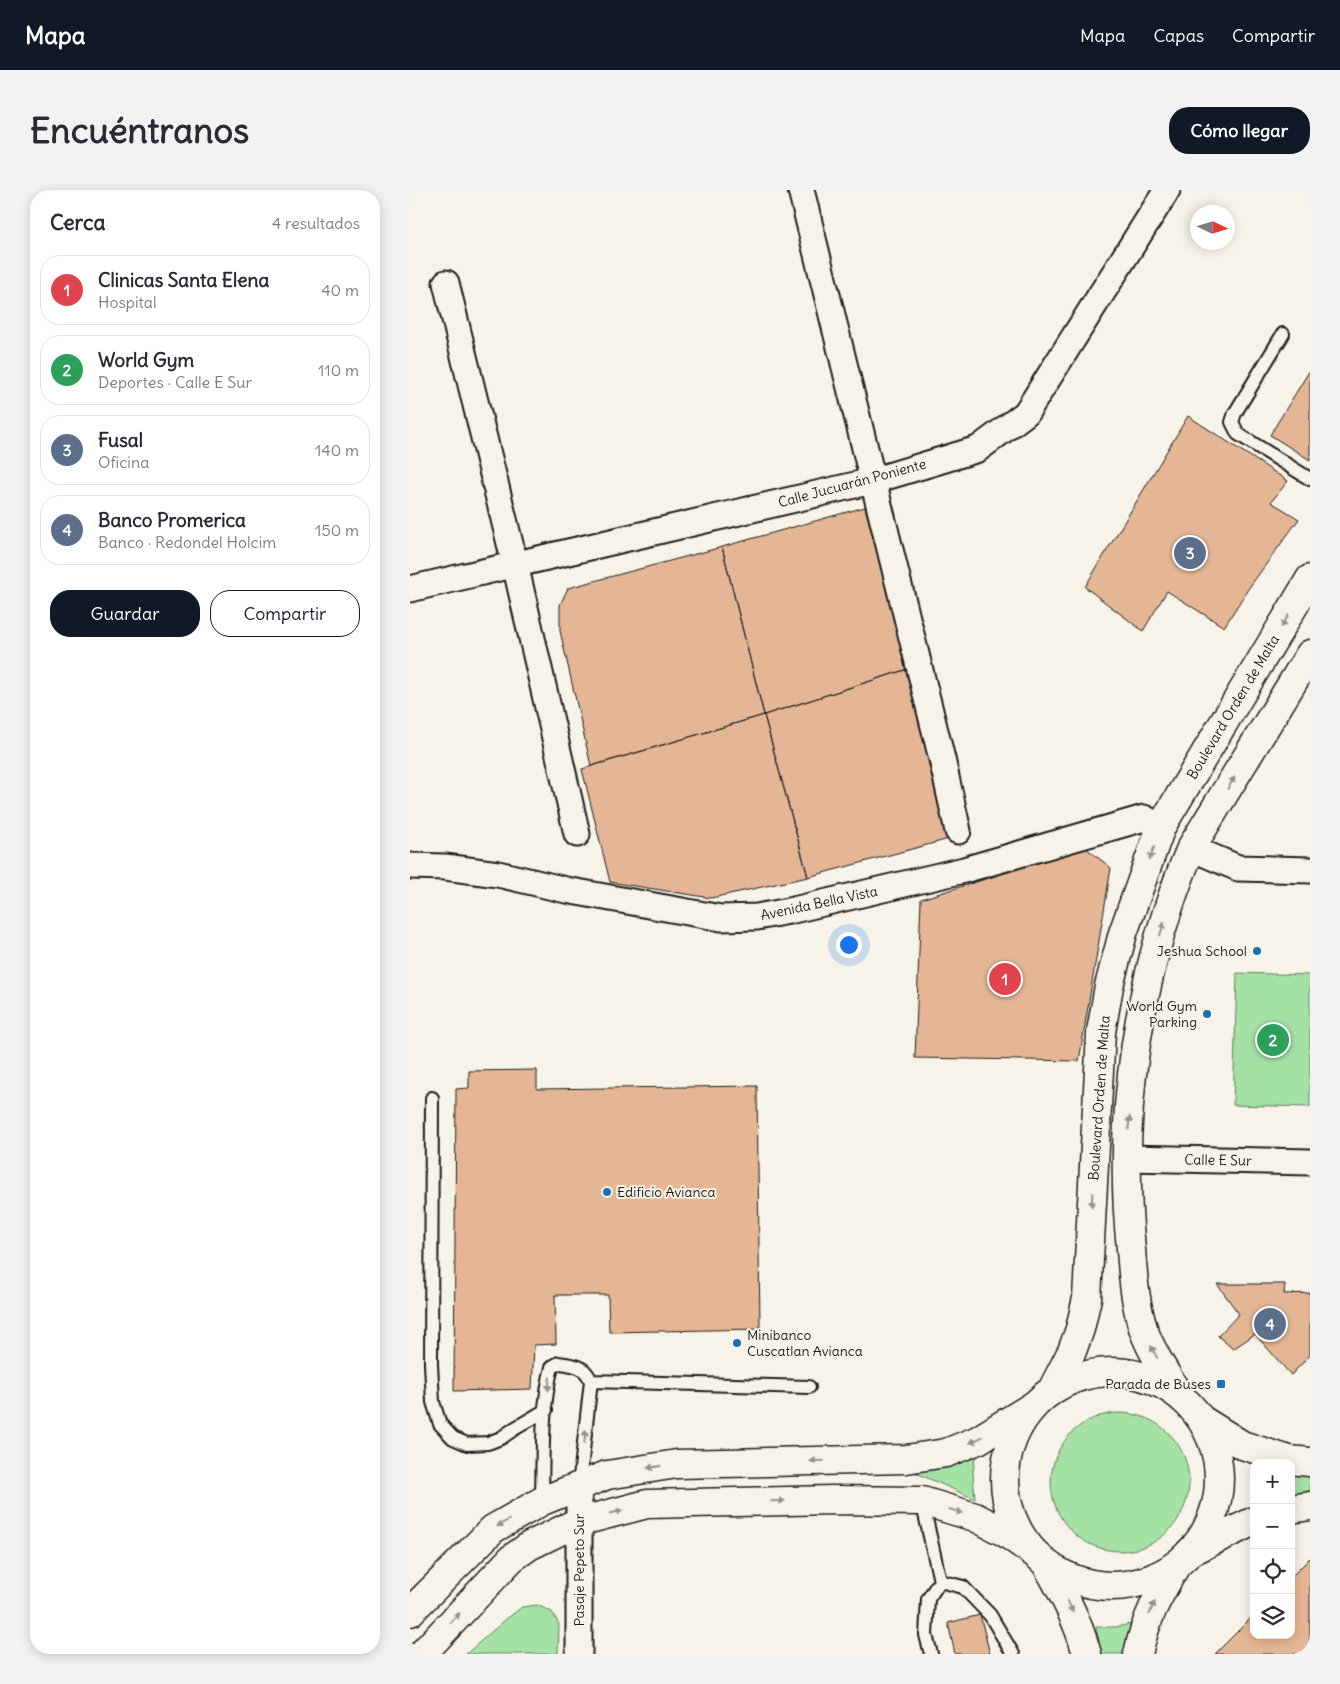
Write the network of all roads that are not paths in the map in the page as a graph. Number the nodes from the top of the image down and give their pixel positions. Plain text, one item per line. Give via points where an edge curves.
1 (800, 190) edge
2 (1167, 190) edge
3 (1149, 202) edge
4 (446, 283) dead end
5 (1283, 334) dead end
6 (1307, 473) edge
7 (872, 480) junction
8 (515, 564) junction
9 (1310, 580) edge
10 (410, 589) edge
11 (1310, 654) edge
12 (1244, 689) junction
13 (1277, 707) junction
14 (1161, 827) junction
15 (958, 831) dead end
16 (577, 834) dead end
17 (1191, 848) junction
18 (410, 866) edge
19 (1310, 870) edge
20 (432, 1098) dead end
21 (1127, 1158) junction
22 (1310, 1162) edge
23 (591, 1381) junction
24 (809, 1388) dead end
25 (1178, 1394) junction
26 (1043, 1398) junction
27 (546, 1410) junction
28 (1202, 1420) junction
29 (1310, 1462) edge
30 (579, 1486) junction
31 (542, 1501) junction
32 (922, 1501) junction
33 (1310, 1506) edge
34 (1295, 1508) edge
35 (578, 1522) junction
36 (1250, 1523) edge
37 (1184, 1558) junction
38 (1042, 1559) junction
39 (940, 1580) junction
40 (410, 1612) edge
41 (422, 1654) edge
42 (579, 1654) edge
43 (930, 1654) edge
44 (1013, 1654) edge
45 (1087, 1654) edge
46 (1138, 1654) edge

1 - 7 street
2 - 3 street, Calle Jucuarán Poniente
3 - 7 street, Calle Jucuarán Poniente via 1026,413 978,449
4 - 8 street
5 - 6 lane via 1232,422 1238,434
7 - 8 street, Calle Jucuarán Poniente
7 - 15 street
8 - 10 street, Calle Jucuarán Poniente
8 - 16 street
9 -> 12 main road, Boulevard Orden de Malta
11 - 13 main road
12 - 13 main road
12 - 14 main road, Boulevard Orden de Malta
17 -> 13 main road
14 - 18 street, Avenida Bella Vista via 1144,818 964,870 887,896 757,917 721,918 566,890 498,874
14 -> 26 main road, Boulevard Orden de Malta via 1123,933 1101,1032 1087,1298 1075,1343
17 - 19 street via 1238,868
21 -> 17 main road via 1133,1067 1141,1014 1155,951
20 - 27 lane via 431,1364 434,1402 440,1424 453,1438 467,1444 488,1443
21 - 22 street, Calle E Sur
25 -> 21 main road via 1153,1351 1136,1298 1129,1230
23 - 24 lane
23 -> 27 lane via 582,1367 560,1362 552,1367
30 -> 23 lane
25 - 26 main road via 1148,1377 1113,1371 1076,1377
25 - 28 main road
26 -> 30 main road via 978,1440 946,1452 906,1459 676,1464 607,1475
26 - 38 main road, Boulevard Orden de Malta via 1018,1427 1010,1445 1005,1484 1014,1523 1024,1540
27 - 31 lane
28 - 29 main road via 1242,1445 1288,1460
28 - 37 main road via 1216,1453 1218,1488 1210,1523
30 - 31 main road
30 - 35 street, Pasaje Pepeto Sur
31 -> 40 main road via 493,1529
35 -> 32 main road via 648,1504
32 -> 38 main road via 975,1517 1006,1532
32 - 39 lane
33 - 34 main road
41 -> 35 main road via 511,1559 529,1546
35 - 42 street, Pasaje Pepeto Sur
36 - 37 main road
37 - 38 main road via 1146,1581 1107,1586 1069,1578
46 -> 37 main road via 1154,1603
38 -> 45 main road via 1067,1598
39 - 43 lane via 928,1599 926,1635
39 - 44 lane via 963,1587 990,1615

